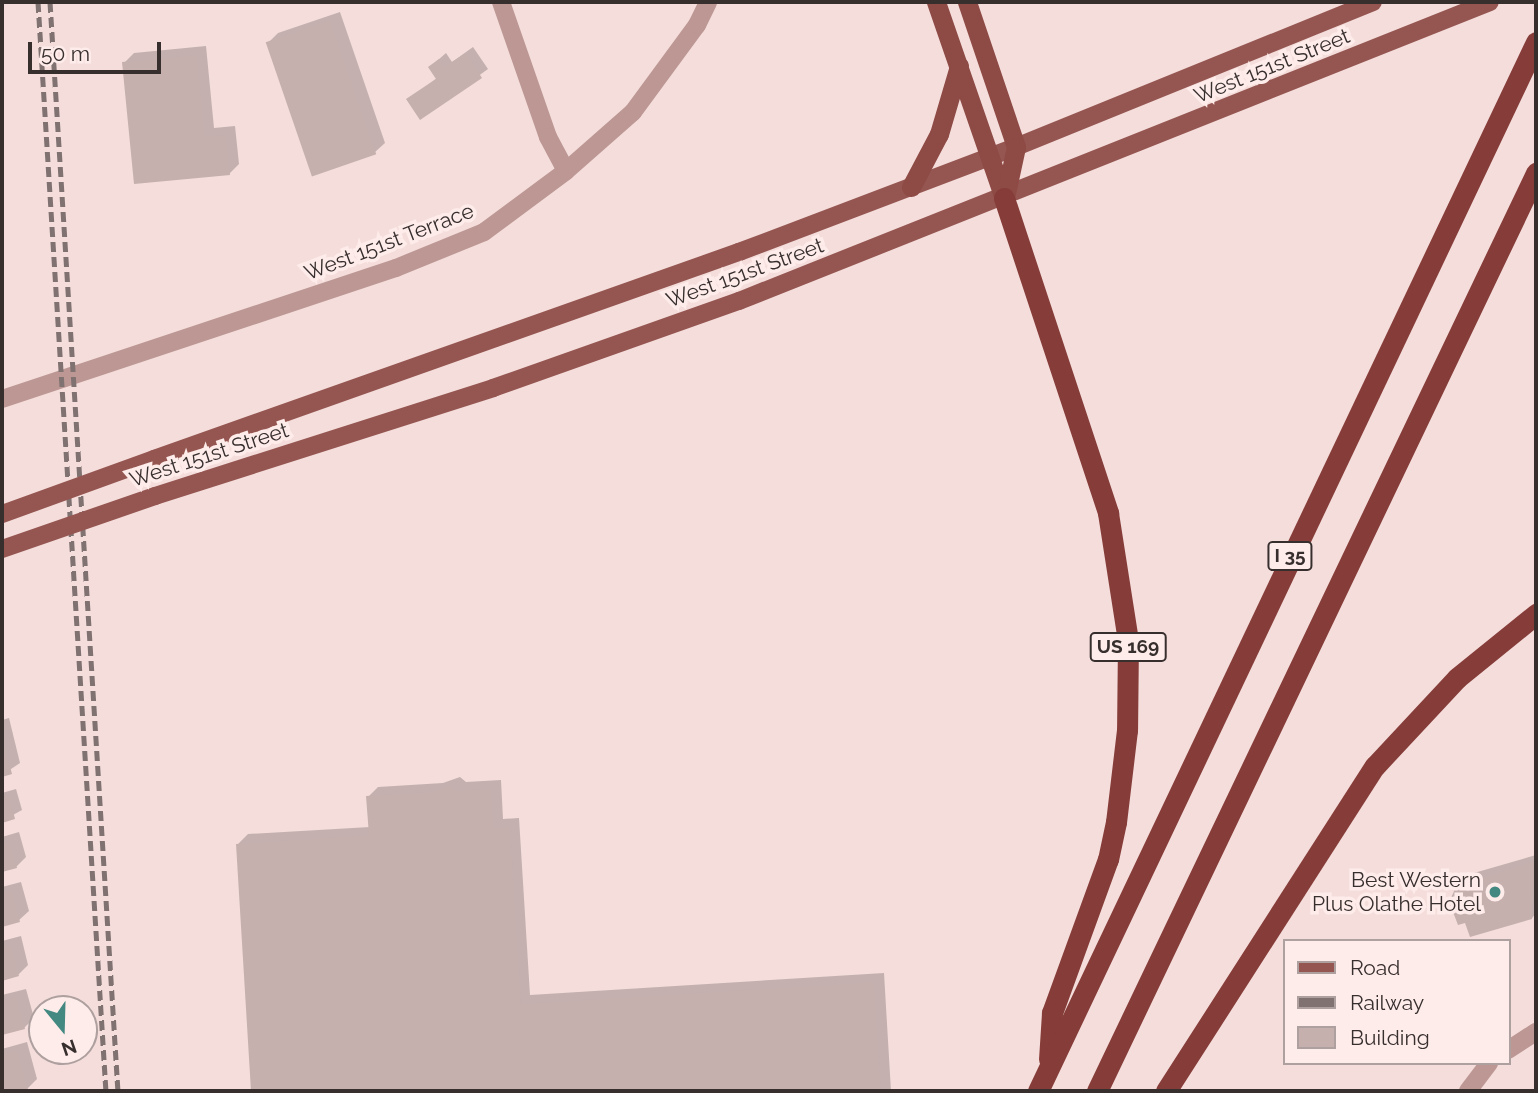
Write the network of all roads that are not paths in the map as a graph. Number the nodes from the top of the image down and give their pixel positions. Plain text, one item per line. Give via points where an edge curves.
1 (501, 2) edge
2 (708, 2) edge
3 (936, 2) edge
4 (967, 2) edge
5 (1373, 2) edge
6 (1490, 2) edge
7 (1536, 42) edge
8 (959, 66) junction
9 (1016, 147) junction
10 (991, 156) junction
11 (566, 172) junction
12 (1536, 173) edge
13 (911, 187) junction
14 (1004, 198) junction
15 (2, 399) edge
16 (2, 514) edge
17 (2, 549) edge
18 (1536, 614) edge
19 (1533, 1032) edge
20 (1510, 1049) edge
21 (1488, 1065) edge
22 (1048, 1072) junction
23 (1038, 1091) edge
24 (1097, 1091) edge
25 (1166, 1091) edge
26 (1468, 1091) edge

1 - 11 street via 548,137
2 - 11 street, West 151st Terrace via 697,26 633,112
3 - 8 highway, US 169
4 - 9 highway
5 - 9 main road, West 151st Street
6 - 14 main road, West 151st Street
7 - 22 highway, I 35
8 - 10 highway, US 169
8 - 13 highway via 939,134
9 - 10 main road, West 151st Street
9 - 14 highway
10 - 13 main road, West 151st Street
10 - 14 highway, US 169
11 - 15 street, West 151st Terrace via 484,232 396,268
12 - 24 highway, I 35
13 - 16 main road, West 151st Street, bridge via 647,287
14 - 17 main road, West 151st Street, bridge via 493,388
14 - 22 highway, US 169 via 1108,513 1128,640 1128,730 1116,822 1108,859 1052,1013
18 - 25 highway via 1457,678 1375,766
19 - 20 street
21 - 26 street
22 - 23 highway, I 35

